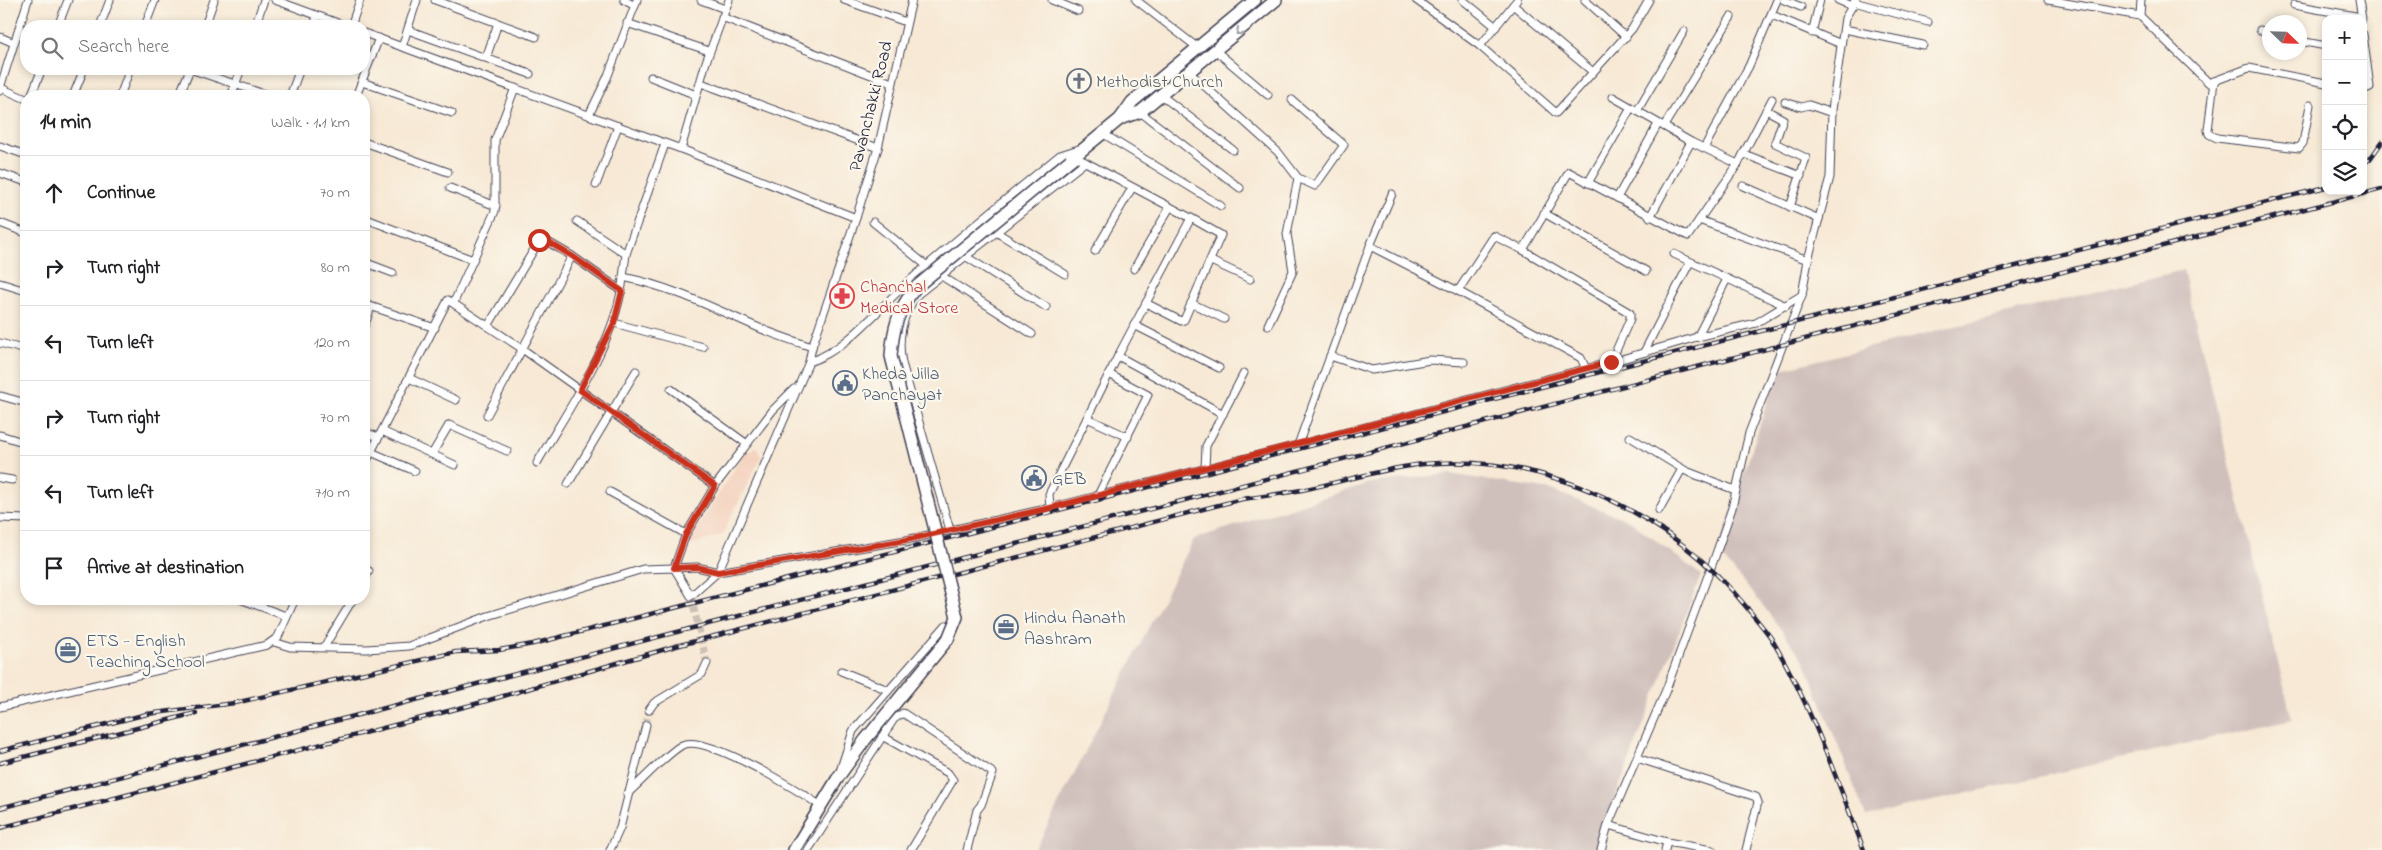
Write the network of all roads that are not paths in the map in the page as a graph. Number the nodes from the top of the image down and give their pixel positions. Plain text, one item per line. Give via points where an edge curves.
1 (28, 0) edge
2 (68, 0) edge
3 (110, 0) edge
4 (214, 0) edge
5 (264, 0) edge
6 (275, 0) edge
7 (360, 0) edge
8 (417, 0) edge
9 (435, 0) edge
10 (624, 0) edge
11 (702, 0) edge
12 (729, 0) edge
13 (844, 0) edge
14 (912, 0) edge
15 (1052, 0) edge
16 (1136, 0) edge
17 (1255, 0) edge
18 (1276, 0) edge
19 (1416, 0) edge
20 (1463, 0) edge
21 (1585, 0) edge
22 (1649, 0) edge
23 (1777, 0) edge
24 (1784, 0) edge
25 (1820, 0) edge
26 (1838, 0) edge
27 (2048, 0) edge
28 (2359, 0) edge
29 (152, 1) edge
30 (2142, 1) edge
31 (294, 3) edge
32 (636, 3) edge
33 (1515, 3) edge
34 (1854, 3) edge
35 (2294, 5) dead end
36 (1801, 7) dead end
37 (725, 9) junction
38 (1078, 11) dead end
39 (2346, 15) edge
40 (2361, 15) edge
41 (317, 16) junction
42 (1772, 16) junction
43 (2140, 16) junction
44 (722, 17) junction
45 (1731, 17) dead end
46 (21, 20) edge
47 (60, 20) edge
48 (102, 20) edge
49 (147, 20) edge
50 (207, 20) edge
51 (257, 20) edge
52 (316, 20) edge
53 (329, 20) edge
54 (353, 20) edge
55 (906, 22) junction
56 (1928, 22) dead end
57 (498, 23) junction
58 (628, 23) junction
59 (20, 25) edge
60 (1496, 27) junction
61 (1844, 29) junction
62 (408, 30) junction
63 (1684, 31) dead end
64 (1812, 33) junction
65 (370, 35) edge
66 (0, 37) edge
67 (536, 37) dead end
68 (1626, 37) junction
69 (379, 38) junction
70 (2307, 42) edge
71 (14, 43) junction
72 (1842, 44) junction
73 (1923, 45) dead end
74 (2322, 45) edge
75 (1480, 46) junction
76 (402, 47) junction
77 (1198, 48) junction
78 (1216, 50) junction
79 (709, 51) junction
80 (486, 58) junction
81 (370, 61) edge
82 (2367, 71) edge
83 (1593, 72) junction
84 (1190, 73) junction
85 (530, 74) dead end
86 (40, 75) edge
87 (82, 75) edge
88 (128, 75) edge
89 (188, 75) edge
90 (207, 75) edge
91 (239, 75) edge
92 (298, 75) edge
93 (365, 75) edge
94 (651, 77) dead end
95 (2322, 81) edge
96 (362, 82) junction
97 (2214, 82) junction
98 (701, 83) junction
99 (892, 83) junction
100 (235, 85) junction
101 (515, 88) junction
102 (2367, 88) edge
103 (0, 89) edge
104 (33, 90) edge
105 (75, 90) edge
106 (122, 90) edge
107 (181, 90) edge
108 (233, 90) edge
109 (251, 90) edge
110 (292, 90) edge
111 (359, 90) edge
112 (696, 95) junction
113 (1268, 95) dead end
114 (1162, 96) junction
115 (20, 97) edge
116 (1613, 97) dead end
117 (1772, 98) dead end
118 (1292, 100) dead end
119 (1785, 102) dead end
120 (2310, 105) dead end
121 (1634, 110) junction
122 (1766, 110) junction
123 (1140, 112) junction
124 (452, 113) dead end
125 (1832, 113) junction
126 (589, 115) junction
127 (1120, 120) junction
128 (1661, 125) junction
129 (618, 126) junction
130 (1102, 133) junction
131 (1691, 142) junction
132 (370, 144) edge
133 (665, 144) junction
134 (0, 146) edge
135 (1085, 147) junction
136 (878, 148) junction
137 (1704, 148) junction
138 (681, 150) junction
139 (1234, 150) dead end
140 (20, 153) edge
141 (1744, 154) junction
142 (1072, 158) junction
143 (1085, 162) junction
144 (1738, 164) junction
145 (448, 172) dead end
146 (0, 173) edge
147 (1801, 176) junction
148 (1298, 178) junction
149 (20, 180) edge
150 (1588, 183) junction
151 (596, 185) dead end
152 (1743, 186) dead end
153 (450, 188) dead end
154 (1132, 188) junction
155 (1240, 188) dead end
156 (1392, 194) dead end
157 (1616, 198) junction
158 (496, 206) junction
159 (1221, 206) dead end
160 (1790, 206) junction
161 (1170, 207) junction
162 (1544, 213) junction
163 (1650, 217) junction
164 (856, 218) junction
165 (1191, 218) junction
166 (1819, 219) junction
167 (370, 220) edge
168 (1699, 220) junction
169 (577, 222) dead end
170 (873, 222) dead end
171 (0, 223) edge
172 (20, 231) edge
173 (996, 232) junction
174 (1370, 246) junction
175 (1523, 250) junction
176 (1095, 251) dead end
177 (626, 254) junction
178 (1674, 254) dead end
179 (572, 256) junction
180 (965, 256) junction
181 (473, 260) junction
182 (1211, 260) junction
183 (1808, 260) junction
184 (1690, 262) junction
185 (370, 264) edge
186 (928, 266) junction
187 (1134, 269) dead end
188 (1646, 271) dead end
189 (393, 273) dead end
190 (1065, 274) dead end
191 (940, 275) junction
192 (623, 277) junction
193 (1250, 279) dead end
194 (1727, 279) junction
195 (0, 283) edge
196 (20, 289) edge
197 (622, 291) junction
198 (1458, 291) junction
199 (1802, 295) junction
200 (454, 302) junction
201 (1146, 303) junction
202 (1191, 303) junction
203 (1786, 306) junction
204 (370, 307) edge
205 (1046, 307) dead end
206 (1224, 319) dead end
207 (614, 323) junction
208 (1134, 325) junction
209 (488, 326) junction
210 (1268, 326) dead end
211 (435, 328) junction
212 (1032, 334) dead end
213 (1698, 337) junction
214 (0, 342) edge
215 (703, 347) dead end
216 (812, 347) junction
217 (20, 348) edge
218 (521, 348) junction
219 (1644, 352) junction
220 (1118, 356) junction
221 (1330, 356) junction
222 (809, 362) junction
223 (1464, 362) dead end
224 (1611, 362) junction
225 (1218, 368) dead end
226 (1586, 369) junction
227 (636, 371) dead end
228 (1244, 373) dead end
229 (1109, 374) junction
230 (409, 378) junction
231 (797, 387) junction
232 (671, 389) dead end
233 (580, 390) junction
234 (1, 396) dead end
235 (456, 400) dead end
236 (20, 401) edge
237 (611, 414) junction
238 (1223, 414) junction
239 (486, 415) dead end
240 (1087, 418) junction
241 (370, 433) edge
242 (380, 434) junction
243 (0, 435) edge
244 (1128, 437) junction
245 (1630, 438) dead end
246 (20, 441) edge
247 (747, 444) junction
248 (1298, 445) junction
249 (507, 451) dead end
250 (371, 452) joint
251 (432, 454) junction
252 (537, 463) dead end
253 (455, 465) dead end
254 (1205, 469) junction
255 (1682, 469) junction
256 (415, 471) dead end
257 (0, 478) edge
258 (12, 480) dead end
259 (568, 484) dead end
260 (715, 486) junction
261 (1736, 490) junction
262 (610, 492) dead end
263 (1098, 496) junction
264 (1050, 508) junction
265 (1659, 510) dead end
266 (0, 518) edge
267 (20, 519) edge
268 (950, 530) junction
269 (686, 534) junction
270 (674, 568) junction
271 (718, 572) junction
272 (256, 605) edge
273 (292, 605) edge
274 (349, 605) edge
275 (286, 616) junction
276 (946, 625) dead end
277 (274, 642) junction
278 (324, 647) junction
279 (707, 663) dead end
280 (841, 671) dead end
281 (888, 690) junction
282 (0, 707) edge
283 (649, 710) tunnel mouth
284 (646, 725) tunnel mouth
285 (882, 736) junction
286 (1638, 758) junction
287 (839, 776) junction
288 (627, 794) junction
289 (821, 806) junction
290 (1608, 824) junction
291 (1667, 842) junction
292 (610, 850) edge
293 (794, 850) edge
294 (808, 850) edge
295 (911, 850) edge
296 (967, 850) edge
297 (1601, 850) edge
298 (1665, 850) edge
299 (1712, 850) edge
300 (1746, 850) edge

1 - 46 street
2 - 47 street
3 - 48 street
4 - 50 street
5 - 51 street
6 - 31 street
7 - 54 street
8 - 62 street
9 - 57 street
10 - 32 street
11 - 37 street
12 - 37 street
13 - 55 street
14 - 55 street, Pavanchakki Road
15 - 38 street
16 - 77 street
17 - 77 main road
18 -> 78 main road
19 - 75 street
20 - 60 street
21 - 68 street
22 - 68 street
23 - 42 street
24 - 36 street
25 - 64 street
26 - 34 street
27 - 43 street
28 - 40 street
29 - 49 street
30 - 43 street
31 - 41 street
32 - 58 street
33 - 60 street
33 - 83 street
34 - 56 street
34 - 61 street via 1845,18
35 - 39 street
37 - 44 street
41 - 52 street
41 - 53 street
42 - 64 street
42 - 137 street via 1747,70
43 - 97 street via 2207,81
44 - 79 street
44 - 99 street
45 - 128 street
55 - 99 street, Pavanchakki Road
57 - 67 street
57 - 80 street
58 - 79 street
58 - 126 street
59 - 71 street
60 - 75 street
61 - 72 street
61 - 73 street
62 - 76 street
62 - 80 street
63 - 121 street
64 - 72 street
65 - 69 street
66 - 71 street
68 - 83 street
69 - 76 street
69 - 81 street
70 - 74 street
71 - 103 street
72 - 125 street
75 - 83 street via 1556,112
76 - 101 street
77 - 127 main road via 1132,102
78 - 84 main road
78 - 113 street
79 - 98 street
80 - 85 street
82 - 102 street via 2370,87
84 - 114 main road
84 - 148 street via 1278,152
86 - 104 street
87 - 105 street
88 - 106 street
89 - 107 street
90 - 100 street
91 - 100 street
92 - 110 street
93 - 96 street
94 - 112 street
95 - 97 street via 2249,68
96 - 111 street
96 - 124 street
97 - 120 street via 2208,130 2217,138 2299,148 2303,143
98 - 112 street
98 - 136 street
99 - 136 street, Pavanchakki Road
100 - 108 street
100 - 109 street
101 - 126 street
101 - 158 street via 495,140
103 - 115 street
112 - 138 street
114 - 123 main road
114 - 139 street
116 - 121 street
117 - 122 street
118 - 148 street via 1344,145 1317,184
119 - 125 street via 1800,107 1809,105
121 - 128 street
121 - 150 street
122 - 141 street
122 - 147 street via 1783,119 1775,143 1806,158
123 - 127 main road
123 - 155 street
125 - 166 street via 1830,177
126 - 129 street
127 - 130 main road
128 - 131 street
128 - 157 street
129 - 133 street
129 - 151 street
130 - 135 main road
130 - 159 street
131 - 137 street
131 - 163 street
132 - 145 street
133 - 138 street
133 - 177 street
134 - 140 street
135 - 142 main road
135 - 186 street via 1060,155
136 - 164 street, Pavanchakki Road
137 - 144 street
138 - 164 street
141 - 144 street
141 - 147 street
142 - 143 street
142 - 287 main road, bridge via 916,287 898,312 891,356 957,618 948,639
143 - 154 street
143 - 173 street
144 - 168 street
146 - 149 street
147 - 160 street
148 - 210 street via 1287,234 1293,271
150 - 157 street
150 - 162 street via 1569,172
152 - 160 street
153 - 158 street
154 - 161 street
154 - 176 street
156 - 174 street
157 - 163 street
158 - 181 street
160 - 166 street
161 - 165 street
161 - 187 street
162 - 175 street
162 - 188 street
163 - 168 street via 1688,236
164 - 216 street, Pavanchakki Road
165 - 182 street via 1221,235
165 - 201 street
166 - 183 street
167 - 181 street
168 - 183 street
169 - 177 street
170 - 186 street
171 - 172 street
173 - 180 street
173 - 190 street
174 - 198 street
174 - 221 street
175 - 198 street via 1494,236
175 - 224 street via 1630,314
177 - 192 street
178 - 184 street
179 - 197 street
179 - 209 street via 541,238
179 - 218 street
180 - 191 street
180 - 205 street
181 - 200 street
182 - 193 street
182 - 202 street
183 - 199 street
184 - 194 street
184 - 219 street
185 - 189 street
186 - 222 street via 868,322 823,358
191 - 212 street
191 - 268 street via 913,300 903,324 900,343 902,363
192 - 197 street
192 - 216 street via 688,295 759,328
194 - 203 street
194 - 213 street
195 - 196 street
197 - 207 street
198 - 226 street via 1580,358
199 - 203 street
199 - 261 street via 1749,433
200 - 209 street
200 - 211 street via 448,300
201 - 202 street via 1182,321
201 - 208 street
202 - 206 street
203 - 213 street via 1756,324
204 - 211 street
207 - 215 street
207 - 233 street
208 - 220 street
208 - 225 street
209 - 218 street
211 - 230 street
213 - 219 street
214 - 217 street
216 - 222 street, Pavanchakki Road
218 - 233 street
218 - 239 street
219 - 224 street
220 - 229 street
220 - 238 street
221 - 223 street via 1372,370 1430,360
221 - 248 street
222 - 231 street, Pavanchakki Road
224 - 226 street
226 - 248 street
227 - 237 street
228 - 238 street
229 - 240 street
229 - 244 street via 1148,394
230 - 235 street
230 - 242 street
231 - 247 street via 773,410
231 - 271 street, Pavanchakki Road
232 - 247 street
233 - 237 street
233 - 252 street
234 - 236 street
237 - 259 street
237 - 260 street
238 - 254 street via 1206,446
240 - 244 street
240 - 264 street via 1049,494
241 - 242 street
242 - 250 street
242 - 251 street
243 - 246 street
244 - 263 street
245 - 255 street
247 - 260 street
248 - 254 street
249 - 251 street via 449,425
250 - 256 street
251 - 253 street
254 - 263 street
255 - 261 street
255 - 265 street
257 - 258 street
260 - 269 street
261 - 286 street via 1666,690
262 - 269 street
263 - 264 street
264 - 268 street
266 - 267 street
268 - 271 street
269 - 270 street
270 - 271 street via 697,567
270 - 271 street via 691,596
270 - 278 street via 643,569 488,616 410,646
272 - 275 street
273 - 275 street
274 - 278 street
275 - 277 street
276 - 281 street
277 - 278 street via 290,647
277 - 282 street
279 - 283 street via 702,674 654,703
280 - 281 street
281 - 287 street via 853,731
284 - 288 street
285 - 294 street
285 - 295 street via 948,773 953,780
285 - 296 street via 894,719 903,713 993,772 977,810
286 - 290 street
286 - 300 street via 1756,797 1758,802
287 - 289 main road
288 - 289 street via 682,745 698,743 770,774
288 - 292 street via 620,828
289 - 293 main road
290 - 291 street
290 - 297 street
291 - 298 street
291 - 299 street

